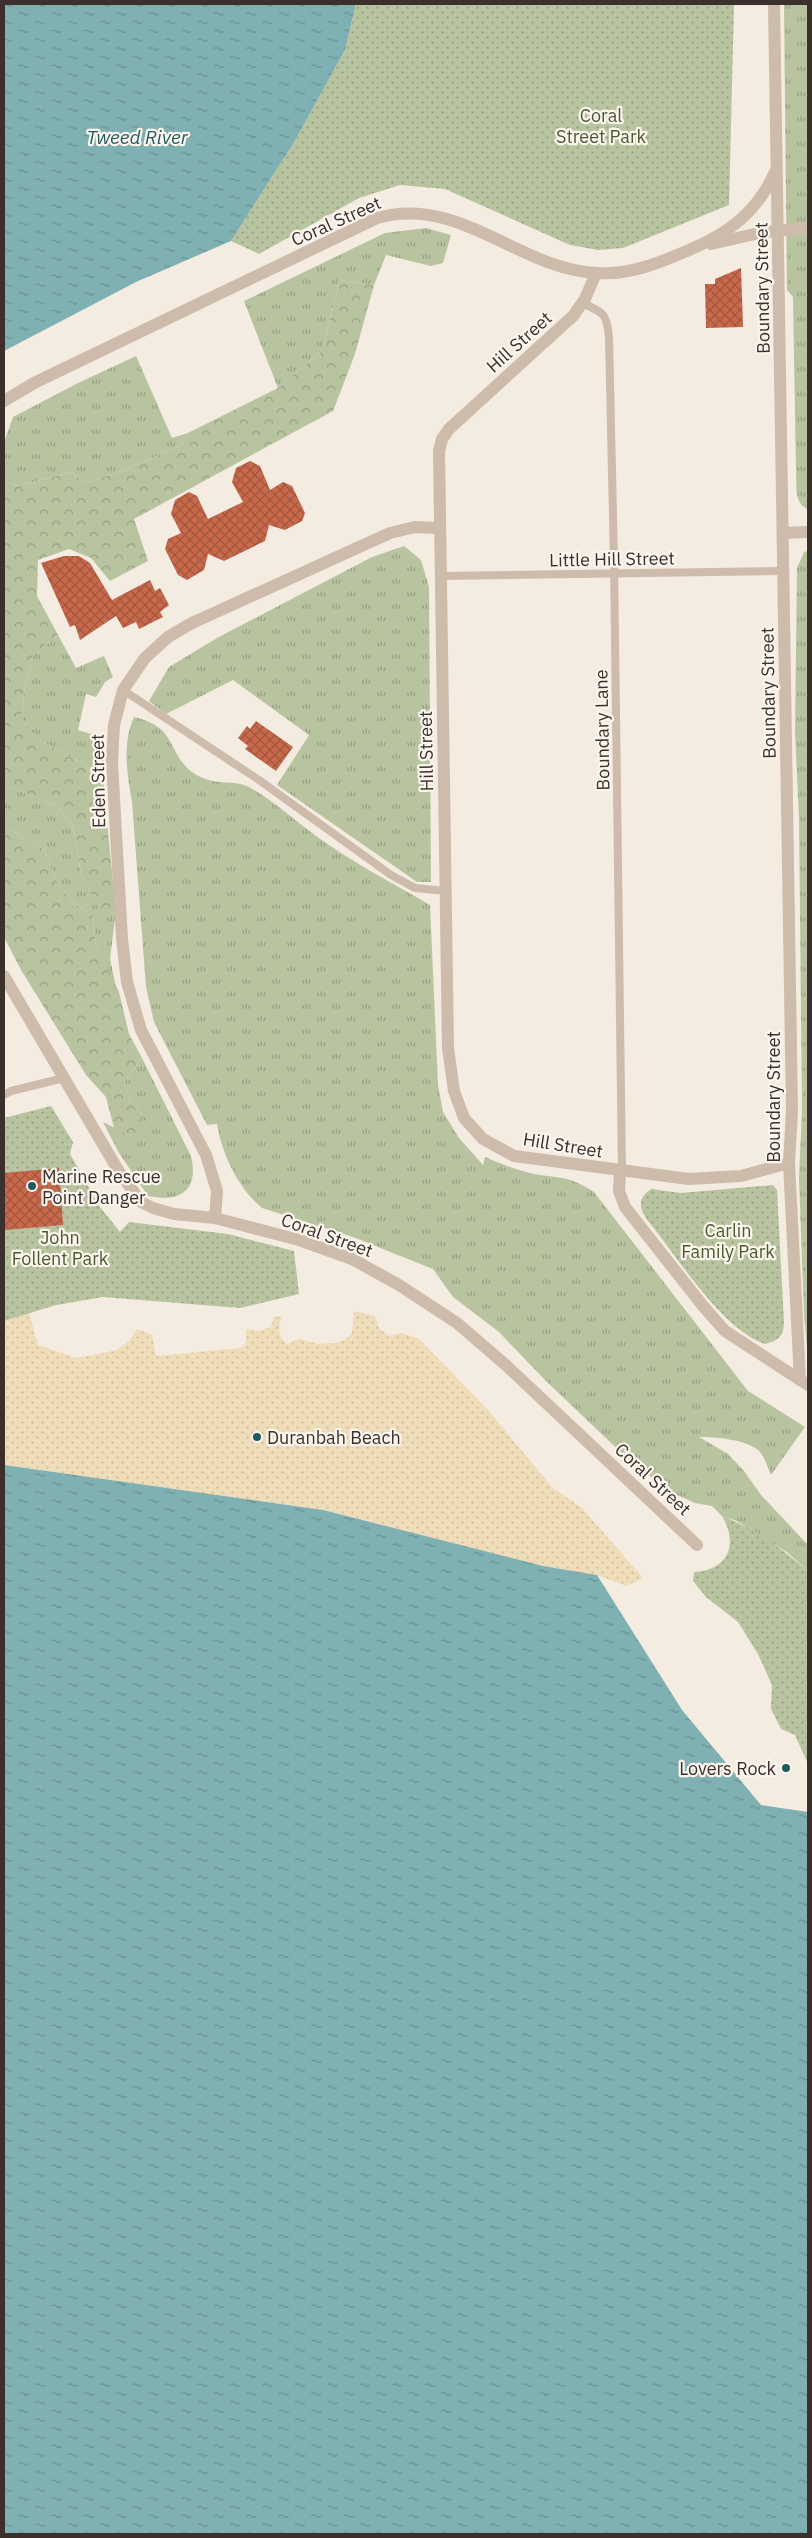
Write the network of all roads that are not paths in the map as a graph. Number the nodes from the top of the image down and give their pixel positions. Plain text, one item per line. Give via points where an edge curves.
1 (774, 4) edge
2 (778, 166) junction
3 (808, 228) edge
4 (778, 230) junction
5 (698, 246) junction
6 (596, 273) junction
7 (582, 303) junction
8 (4, 401) edge
9 (439, 528) junction
10 (808, 532) edge
11 (783, 533) junction
12 (784, 571) junction
13 (614, 574) junction
14 (441, 576) junction
15 (123, 690) junction
16 (446, 891) junction
17 (4, 976) edge
18 (64, 1078) junction
19 (4, 1095) edge
20 (789, 1163) junction
21 (621, 1171) junction
22 (215, 1218) junction
23 (804, 1383) edge
24 (697, 1545) dead end

1 - 2 street, Boundary Street
2 - 4 street, Boundary Street
2 - 5 street, Coral Street via 762,198 751,211
3 - 4 street, Coral Street
4 - 5 street, Coral Street
4 - 11 street, Boundary Street
5 - 6 street, Coral Street via 639,269
6 - 7 street, Hill Street
6 - 8 street, Coral Street via 548,261 435,215 406,212 388,215 367,222
7 - 9 street, Hill Street via 563,327 462,417 442,439 438,462
7 - 13 lane, Boundary Lane via 602,312 608,323
9 - 14 street, Hill Street
9 - 15 street, Eden Street via 407,528 390,532 192,623 168,637 146,658
10 - 11 street
11 - 12 street, Boundary Street
12 - 13 lane, Little Hill Street
12 - 20 street, Boundary Street via 792,1111
13 - 14 lane, Little Hill Street
13 - 21 lane, Boundary Lane
14 - 16 street, Hill Street
15 - 16 lane via 259,780 391,874 415,888
15 - 22 street, Eden Street via 114,725 112,762 127,982 140,1030 206,1155 217,1191
16 - 21 street, Hill Street via 448,1048 454,1091 464,1118 483,1139 514,1156
17 - 18 street, Coral Street
18 - 19 lane
18 - 22 street, Coral Street via 140,1202 174,1214
20 - 21 street, Hill Street via 741,1176 705,1179
20 - 23 street, Boundary Street
21 - 23 street via 620,1196 625,1207 712,1317 737,1340
22 - 24 street, Coral Street via 299,1240 352,1259 428,1302 508,1368

